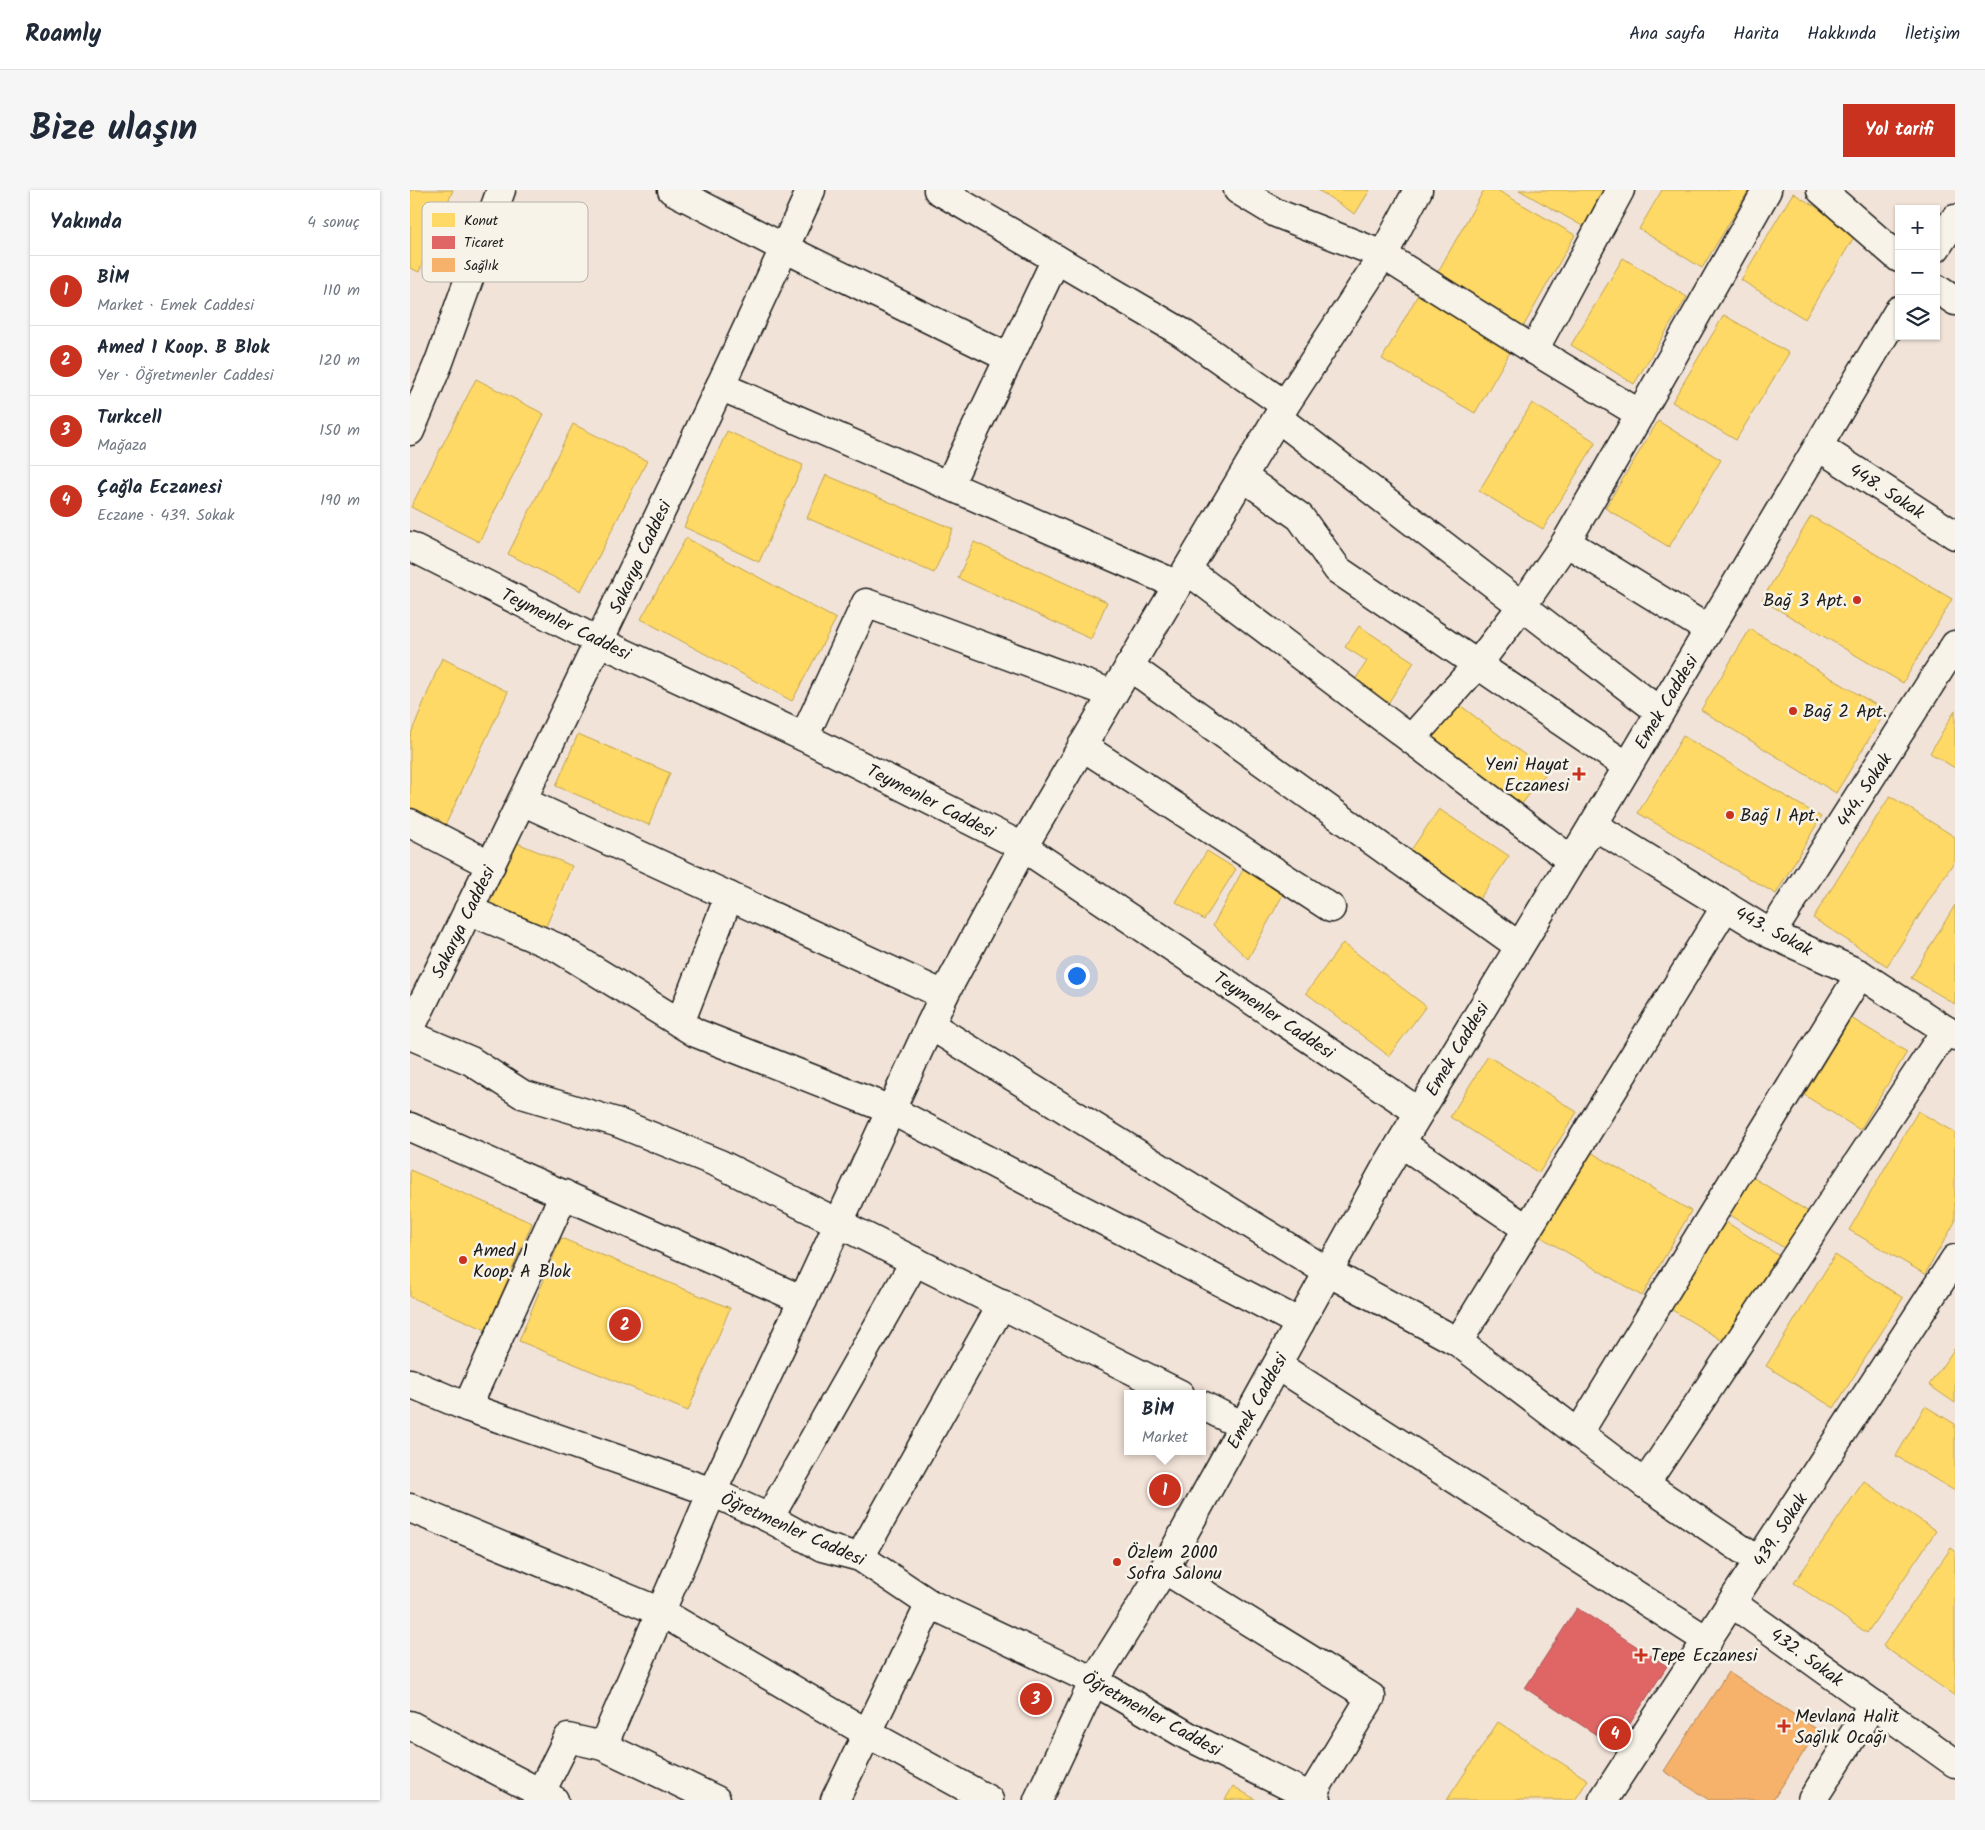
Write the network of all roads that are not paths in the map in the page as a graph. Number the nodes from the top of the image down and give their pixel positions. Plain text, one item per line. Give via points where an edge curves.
1 (502, 190) edge
2 (672, 190) edge
3 (810, 190) edge
4 (938, 190) edge
5 (1238, 190) edge
6 (1418, 190) edge
7 (1620, 190) edge
8 (1767, 190) edge
9 (1821, 190) edge
10 (498, 202) edge
11 (1955, 219) edge
12 (1940, 242) edge
13 (784, 248) junction
14 (1383, 255) junction
15 (1895, 255) edge
16 (1056, 259) junction
17 (468, 282) edge
18 (1940, 291) edge
19 (1955, 302) edge
20 (1895, 317) edge
21 (1534, 350) junction
22 (1009, 358) junction
23 (720, 386) junction
24 (1282, 412) junction
25 (1640, 414) junction
26 (410, 431) edge
27 (1819, 447) junction
28 (1243, 477) junction
29 (949, 485) junction
30 (1955, 535) edge
31 (1566, 542) junction
32 (410, 546) edge
33 (1182, 577) junction
34 (1522, 606) junction
35 (1709, 630) junction
36 (600, 642) junction
37 (1955, 645) edge
38 (1476, 665) junction
39 (1129, 666) junction
40 (1113, 694) junction
41 (1660, 712) junction
42 (804, 737) junction
43 (1411, 739) junction
44 (1082, 746) junction
45 (1627, 766) junction
46 (522, 801) junction
47 (410, 823) edge
48 (1593, 825) junction
49 (1023, 847) junction
50 (1571, 860) junction
51 (490, 865) junction
52 (729, 896) junction
53 (1726, 906) junction
54 (1331, 908) dead end
55 (468, 910) junction
56 (1771, 934) junction
57 (1519, 946) junction
58 (1860, 974) junction
59 (944, 995) junction
60 (680, 1023) junction
61 (930, 1025) junction
62 (410, 1029) edge
63 (1950, 1033) edge
64 (410, 1035) edge
65 (891, 1110) junction
66 (1419, 1112) junction
67 (410, 1127) edge
68 (1401, 1142) junction
69 (564, 1194) junction
70 (839, 1222) junction
71 (1526, 1228) junction
72 (1955, 1259) edge
73 (915, 1261) junction
74 (1328, 1272) junction
75 (804, 1300) junction
76 (1002, 1304) junction
77 (1300, 1324) junction
78 (1458, 1342) junction
79 (1277, 1365) junction
80 (410, 1383) edge
81 (1172, 1390) edge
82 (467, 1407) junction
83 (1206, 1407) edge
84 (1243, 1426) junction
85 (1578, 1434) junction
86 (1645, 1484) junction
87 (712, 1492) junction
88 (410, 1508) edge
89 (769, 1518) junction
90 (860, 1558) junction
91 (1760, 1561) junction
92 (1164, 1569) junction
93 (1732, 1603) junction
94 (930, 1604) junction
95 (661, 1612) junction
96 (1708, 1641) junction
97 (1094, 1682) junction
98 (1873, 1704) junction
99 (410, 1725) edge
100 (867, 1732) junction
101 (603, 1746) junction
102 (1955, 1763) edge
103 (544, 1798) edge
104 (1314, 1798) edge
105 (716, 1800) edge
106 (835, 1800) edge
107 (989, 1800) edge
108 (1038, 1800) edge
109 (1603, 1800) edge
110 (1812, 1800) edge

1 - 10 street
2 - 13 street
3 - 13 street, Sakarya Caddesi
4 - 16 street
5 - 14 street via 1276,213
6 - 14 street
7 - 21 street
8 - 25 street
9 - 15 street
11 - 12 street
13 - 22 street
13 - 23 street, Sakarya Caddesi
14 - 21 street
14 - 24 street
16 - 22 street
16 - 24 street via 1181,332
17 - 26 street
18 - 19 street
20 - 27 street, Emek Caddesi
21 - 25 street
22 - 29 street
23 - 29 street
23 - 36 street, Sakarya Caddesi
24 - 28 street
24 - 34 street
25 - 31 street
27 - 30 street, 448. Sokak
27 - 35 street, Emek Caddesi
28 - 33 street
28 - 38 street via 1300,517 1338,570
29 - 33 street
31 - 34 street
31 - 35 street
32 - 36 street, Teymenler Caddesi
33 - 39 street
33 - 43 street
34 - 38 street
34 - 41 street
35 - 41 street, Emek Caddesi
36 - 42 street, Teymenler Caddesi
36 - 46 street, Sakarya Caddesi
37 - 56 street, 444. Sokak
38 - 43 street
38 - 45 street
39 - 40 street
39 - 57 street
40 - 42 street via 866,603
40 - 44 street
41 - 45 street, Emek Caddesi
42 - 49 street, Teymenler Caddesi
43 - 50 street
44 - 49 street
44 - 54 street
45 - 48 street, Emek Caddesi
46 - 51 street, Sakarya Caddesi
46 - 52 street
47 - 51 street
48 - 50 street, Emek Caddesi
48 - 53 street, 443. Sokak
49 - 59 street
49 - 66 street, Teymenler Caddesi
50 - 57 street, Emek Caddesi
51 - 55 street, Sakarya Caddesi
52 - 59 street
52 - 60 street
53 - 56 street, 443. Sokak
53 - 71 street
55 - 60 street via 558,948
55 - 62 street, Sakarya Caddesi
56 - 58 street, 443. Sokak
57 - 66 street, Emek Caddesi
58 - 63 street, 443. Sokak
58 - 85 street
59 - 61 street
60 - 65 street via 696,1033
61 - 65 street
61 - 74 street
63 - 86 street
64 - 70 street via 471,1061 522,1094 616,1122 703,1157
65 - 70 street
65 - 77 street
66 - 68 street, Emek Caddesi
67 - 69 street
68 - 71 street
68 - 74 street, Emek Caddesi
69 - 75 street
69 - 82 street
70 - 73 street
70 - 75 street
71 - 78 street
72 - 91 street, 439. Sokak
73 - 76 street
73 - 89 street
74 - 77 street, Emek Caddesi
74 - 78 street
75 - 87 street
76 - 81 street
76 - 90 street
77 - 79 street, Emek Caddesi
78 - 85 street
79 - 84 street, Emek Caddesi
79 - 96 street
80 - 82 street, Öğretmenler Caddesi
82 - 87 street, Öğretmenler Caddesi
83 - 84 street
84 - 92 street, Emek Caddesi
85 - 86 street
86 - 91 street
87 - 89 street, Öğretmenler Caddesi
87 - 95 street
88 - 95 street
89 - 90 street, Öğretmenler Caddesi via 822,1546
90 - 94 street, Öğretmenler Caddesi
91 - 93 street, 439. Sokak
92 - 97 street, Emek Caddesi
92 - 104 street via 1371,1697
93 - 96 street, 439. Sokak
93 - 98 street, 432. Sokak
94 - 97 street, Öğretmenler Caddesi
94 - 100 street
95 - 100 street
95 - 101 street
96 - 109 street, 439. Sokak
97 - 104 street, Öğretmenler Caddesi via 1188,1736
97 - 108 street, Emek Caddesi
98 - 102 street, 432. Sokak
98 - 110 street
99 - 103 street
100 - 106 street
100 - 107 street
101 - 103 street via 568,1738
101 - 105 street

